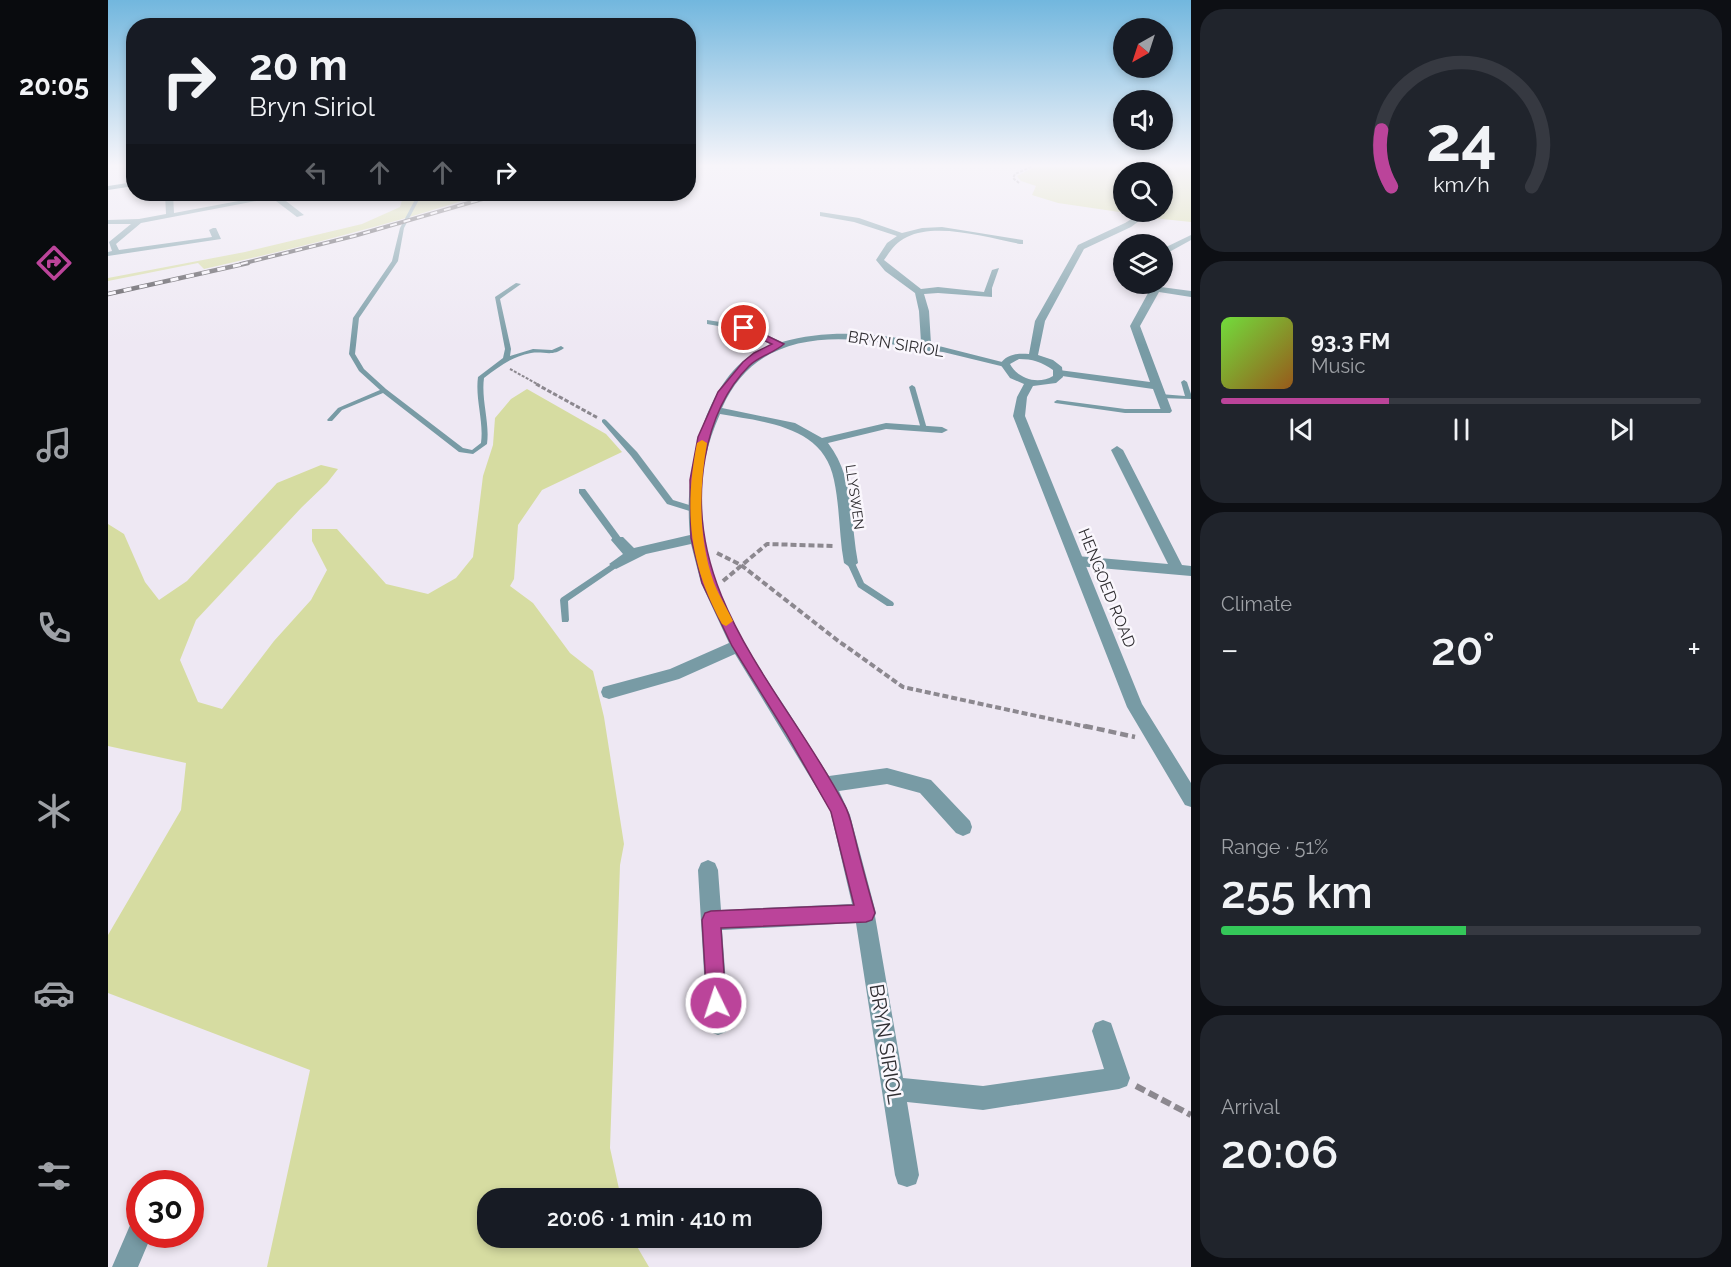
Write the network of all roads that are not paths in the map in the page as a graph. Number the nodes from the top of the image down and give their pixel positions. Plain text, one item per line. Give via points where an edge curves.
1 (133, 226) edge
2 (403, 226) edge
3 (874, 226) edge
4 (1125, 226) edge
5 (213, 230) dead end
6 (901, 235) junction
7 (1189, 239) edge
8 (1020, 242) dead end
9 (1173, 248) edge
10 (113, 254) edge
11 (996, 270) dead end
12 (518, 284) dead end
13 (1173, 290) edge
14 (919, 292) junction
15 (1152, 294) edge
16 (1191, 294) edge
17 (710, 322) dead end
18 (779, 344) junction
19 (561, 348) dead end
20 (926, 348) junction
21 (1033, 357) junction
22 (503, 360) junction
23 (1005, 364) junction
24 (1059, 373) junction
25 (1030, 382) junction
26 (1184, 382) dead end
27 (912, 387) dead end
28 (384, 390) junction
29 (1158, 391) junction
30 (1057, 402) dead end
31 (717, 410) junction
32 (1166, 411) joint
33 (330, 420) dead end
34 (604, 422) road end
35 (924, 429) junction
36 (942, 430) dead end
37 (822, 441) junction
38 (1118, 450) dead end
39 (582, 491) dead end
40 (696, 510) junction
41 (697, 538) junction
42 (618, 540) joint
43 (631, 554) junction
44 (1077, 561) junction
45 (851, 563) joint
46 (616, 564) joint
47 (1184, 570) edge
48 (890, 604) dead end
49 (565, 620) dead end
50 (738, 646) junction
51 (609, 692) dead end
52 (824, 785) junction
53 (1191, 799) edge
54 (963, 827) dead end
55 (708, 870) dead end
56 (866, 913) junction
57 (711, 920) junction
58 (718, 1024) dead end
59 (1102, 1031) dead end
60 (893, 1089) junction
61 (906, 1175) dead end
62 (133, 1248) edge
63 (125, 1267) edge

1 - 10 street via 112,244
2 - 28 lane via 395,261 356,318 352,354 361,370
3 - 6 street
4 - 21 street via 1081,246 1040,321
5 - 10 street via 217,239
6 - 8 street via 931,229
6 - 14 street via 880,260 890,273
7 - 9 street
11 - 14 street via 989,295
12 - 22 lane via 498,298 508,349
13 - 16 street
14 - 20 street
15 - 29 street via 1135,326
17 - 18 street via 744,328
18 - 20 street, BRYN SIRIOL via 800,338 856,336
18 - 31 street, BRYN SIRIOL via 757,355 735,374 721,394
19 - 22 lane
20 - 23 street, BRYN SIRIOL
21 - 23 street via 1011,358
21 - 24 street via 1048,362
22 - 28 lane via 481,377 478,391 486,435 484,444 473,452 461,450
23 - 25 street via 1015,376
24 - 25 street via 1048,383
24 - 29 street
25 - 44 street, HENGOED ROAD via 1018,416
26 - 29 lane via 1189,398
27 - 35 lane
28 - 33 lane via 340,409
29 - 32 street
30 - 32 lane via 1125,411
31 - 37 street via 781,422
31 - 40 street, BRYN SIRIOL via 703,437 695,480
34 - 40 lane via 670,502
35 - 36 street
35 - 37 street via 886,426
37 - 45 street, LLYSWEN via 832,452 840,477
38 - 47 street
39 - 42 lane
40 - 41 street, BRYN SIRIOL
41 - 43 street
41 - 50 street, BRYN SIRIOL via 712,590
42 - 43 street
43 - 46 street
44 - 47 street
44 - 53 street, HENGOED ROAD via 1135,707
45 - 48 lane via 861,585
46 - 49 lane via 564,600
50 - 51 street via 673,674
50 - 52 street, BRYN SIRIOL
52 - 54 street via 887,776 925,786
52 - 56 street, BRYN SIRIOL via 839,810
55 - 57 street
56 - 57 street
56 - 60 street, BRYN SIRIOL
57 - 58 street
59 - 60 street via 1119,1078 983,1098
60 - 61 street, BRYN SIRIOL
62 - 63 street

